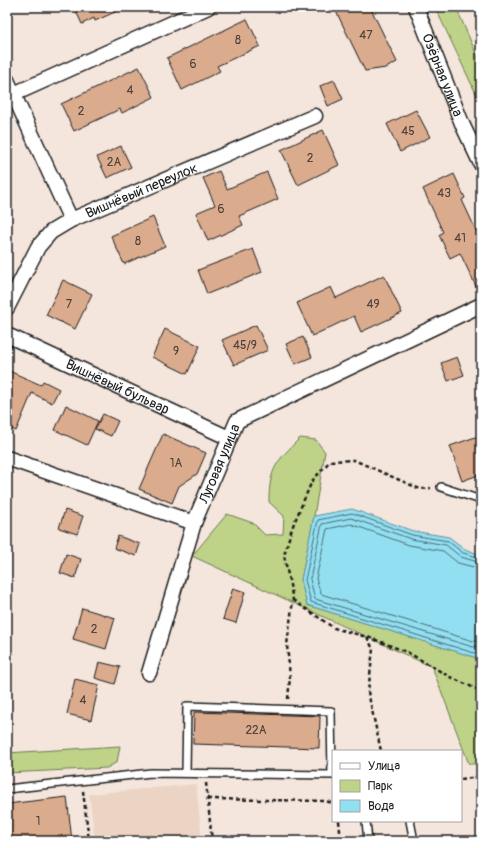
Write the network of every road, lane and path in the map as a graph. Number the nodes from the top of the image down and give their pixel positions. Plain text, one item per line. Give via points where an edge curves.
1 (208, 7) edge
2 (416, 7) edge
3 (7, 80) edge
4 (14, 94) junction
5 (315, 116) dead end
6 (481, 164) edge
7 (71, 220) junction
8 (481, 305) edge
9 (7, 308) edge
10 (7, 335) edge
11 (229, 438) junction
12 (7, 458) edge
13 (441, 487) joint
14 (481, 500) edge
15 (194, 522) junction
16 (293, 600) junction
17 (367, 637) junction
18 (149, 673) dead end
19 (481, 691) edge
20 (288, 709) junction
21 (332, 750) edge
22 (381, 750) edge
23 (186, 773) junction
24 (332, 775) edge
25 (481, 777) edge
26 (462, 779) edge
27 (7, 790) edge
28 (84, 795) dead end
29 (332, 803) edge
30 (339, 822) edge
31 (366, 822) edge
32 (410, 822) edge
33 (89, 841) edge
34 (212, 841) edge
35 (342, 841) edge
36 (368, 841) edge
37 (414, 841) edge

1 - 4 street
2 - 6 street, Озёрная улица via 463,126
3 - 4 street
4 - 7 street
5 - 7 street, Вишнёвый переулок
7 - 9 street, Вишнёвый переулок via 51,232 38,247
8 - 11 street, Луговая улица via 244,416 237,421
10 - 11 street, Вишнёвый бульвар
11 - 15 street, Луговая улица
12 - 15 street
13 - 14 lane
13 - 16 path via 420,489 354,460 330,460 312,481 284,554
15 - 18 street, Луговая улица
16 - 17 path via 334,628
16 - 20 path via 287,645 290,677
17 - 19 path via 407,652
17 - 22 path via 373,649 368,692
20 - 21 lane via 331,710
20 - 23 lane via 187,706
23 - 24 lane
23 - 27 lane via 151,772
25 - 26 path
28 - 33 path
29 - 34 path via 208,799
30 - 35 path
31 - 36 lane
32 - 37 lane

